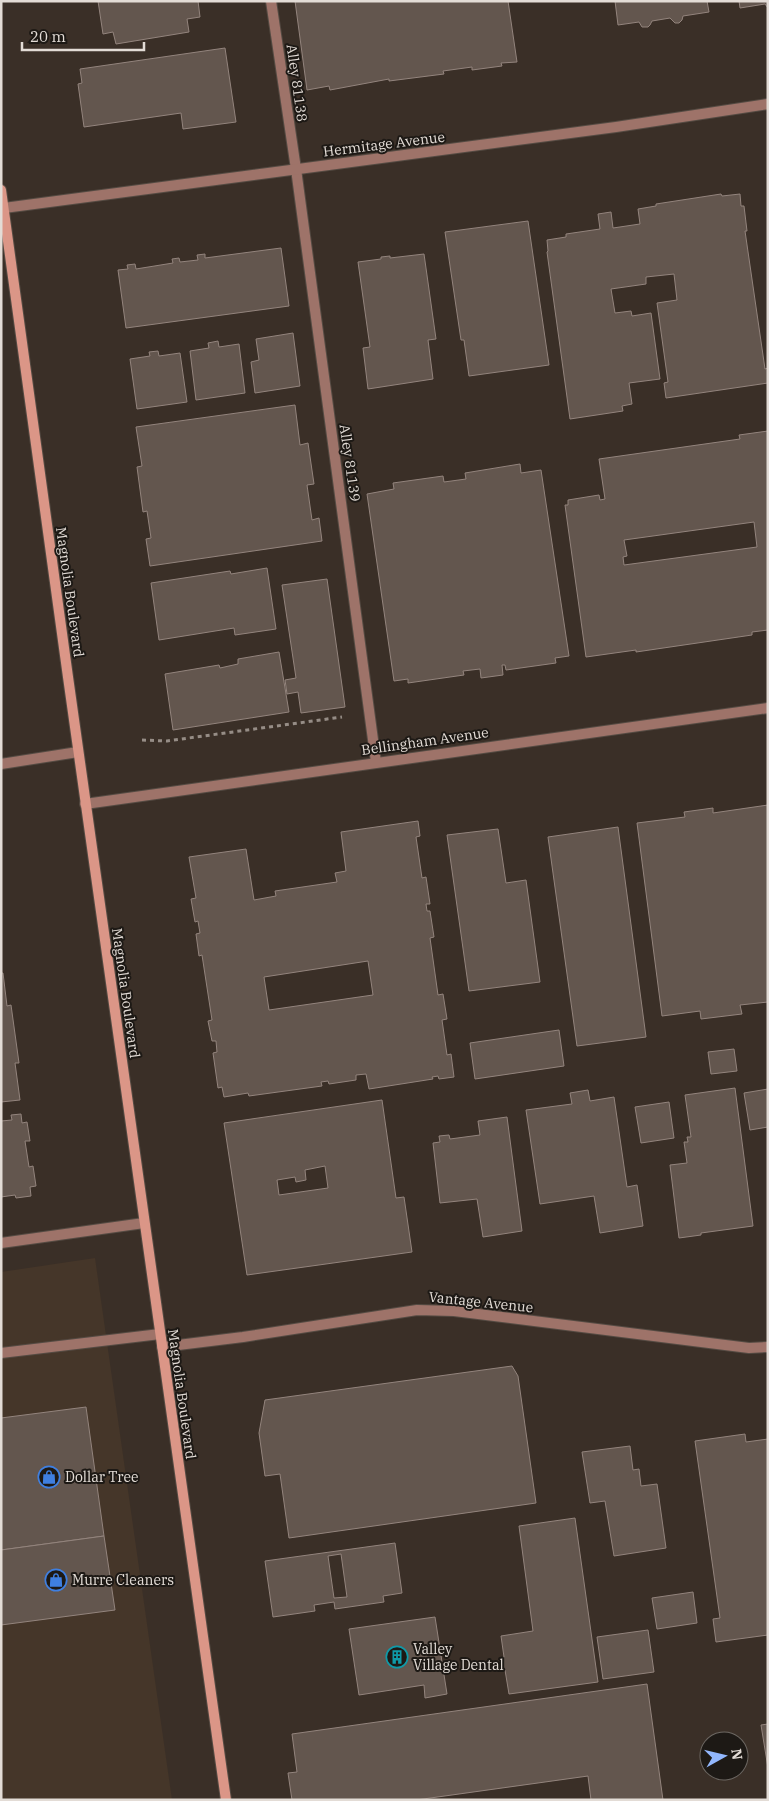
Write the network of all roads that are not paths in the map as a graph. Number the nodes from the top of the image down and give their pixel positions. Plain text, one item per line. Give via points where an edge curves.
1 (271, 1) edge
2 (768, 104) edge
3 (296, 169) junction
4 (1, 190) edge
5 (4, 208) junction
6 (768, 708) edge
7 (78, 752) junction
8 (376, 762) junction
9 (1, 764) edge
10 (85, 804) junction
11 (144, 1223) junction
12 (1, 1243) edge
13 (160, 1334) junction
14 (162, 1347) junction
15 (768, 1347) edge
16 (1, 1353) edge
17 (226, 1800) edge

1 - 3 street, Alley 81138
2 - 3 street, Hermitage Avenue
3 - 5 street, Hermitage Avenue
3 - 8 street, Alley 81139
4 - 5 main road, Magnolia Boulevard
5 - 7 main road, Magnolia Boulevard
6 - 8 street, Bellingham Avenue
7 - 9 street
7 - 10 main road, Magnolia Boulevard
8 - 10 street, Bellingham Avenue
10 - 11 main road, Magnolia Boulevard
11 - 12 street
11 - 13 main road, Magnolia Boulevard
13 - 14 main road, Magnolia Boulevard
13 - 16 street
14 - 15 street, Vantage Avenue via 417,1310 454,1311 749,1348
14 - 17 main road, Magnolia Boulevard

